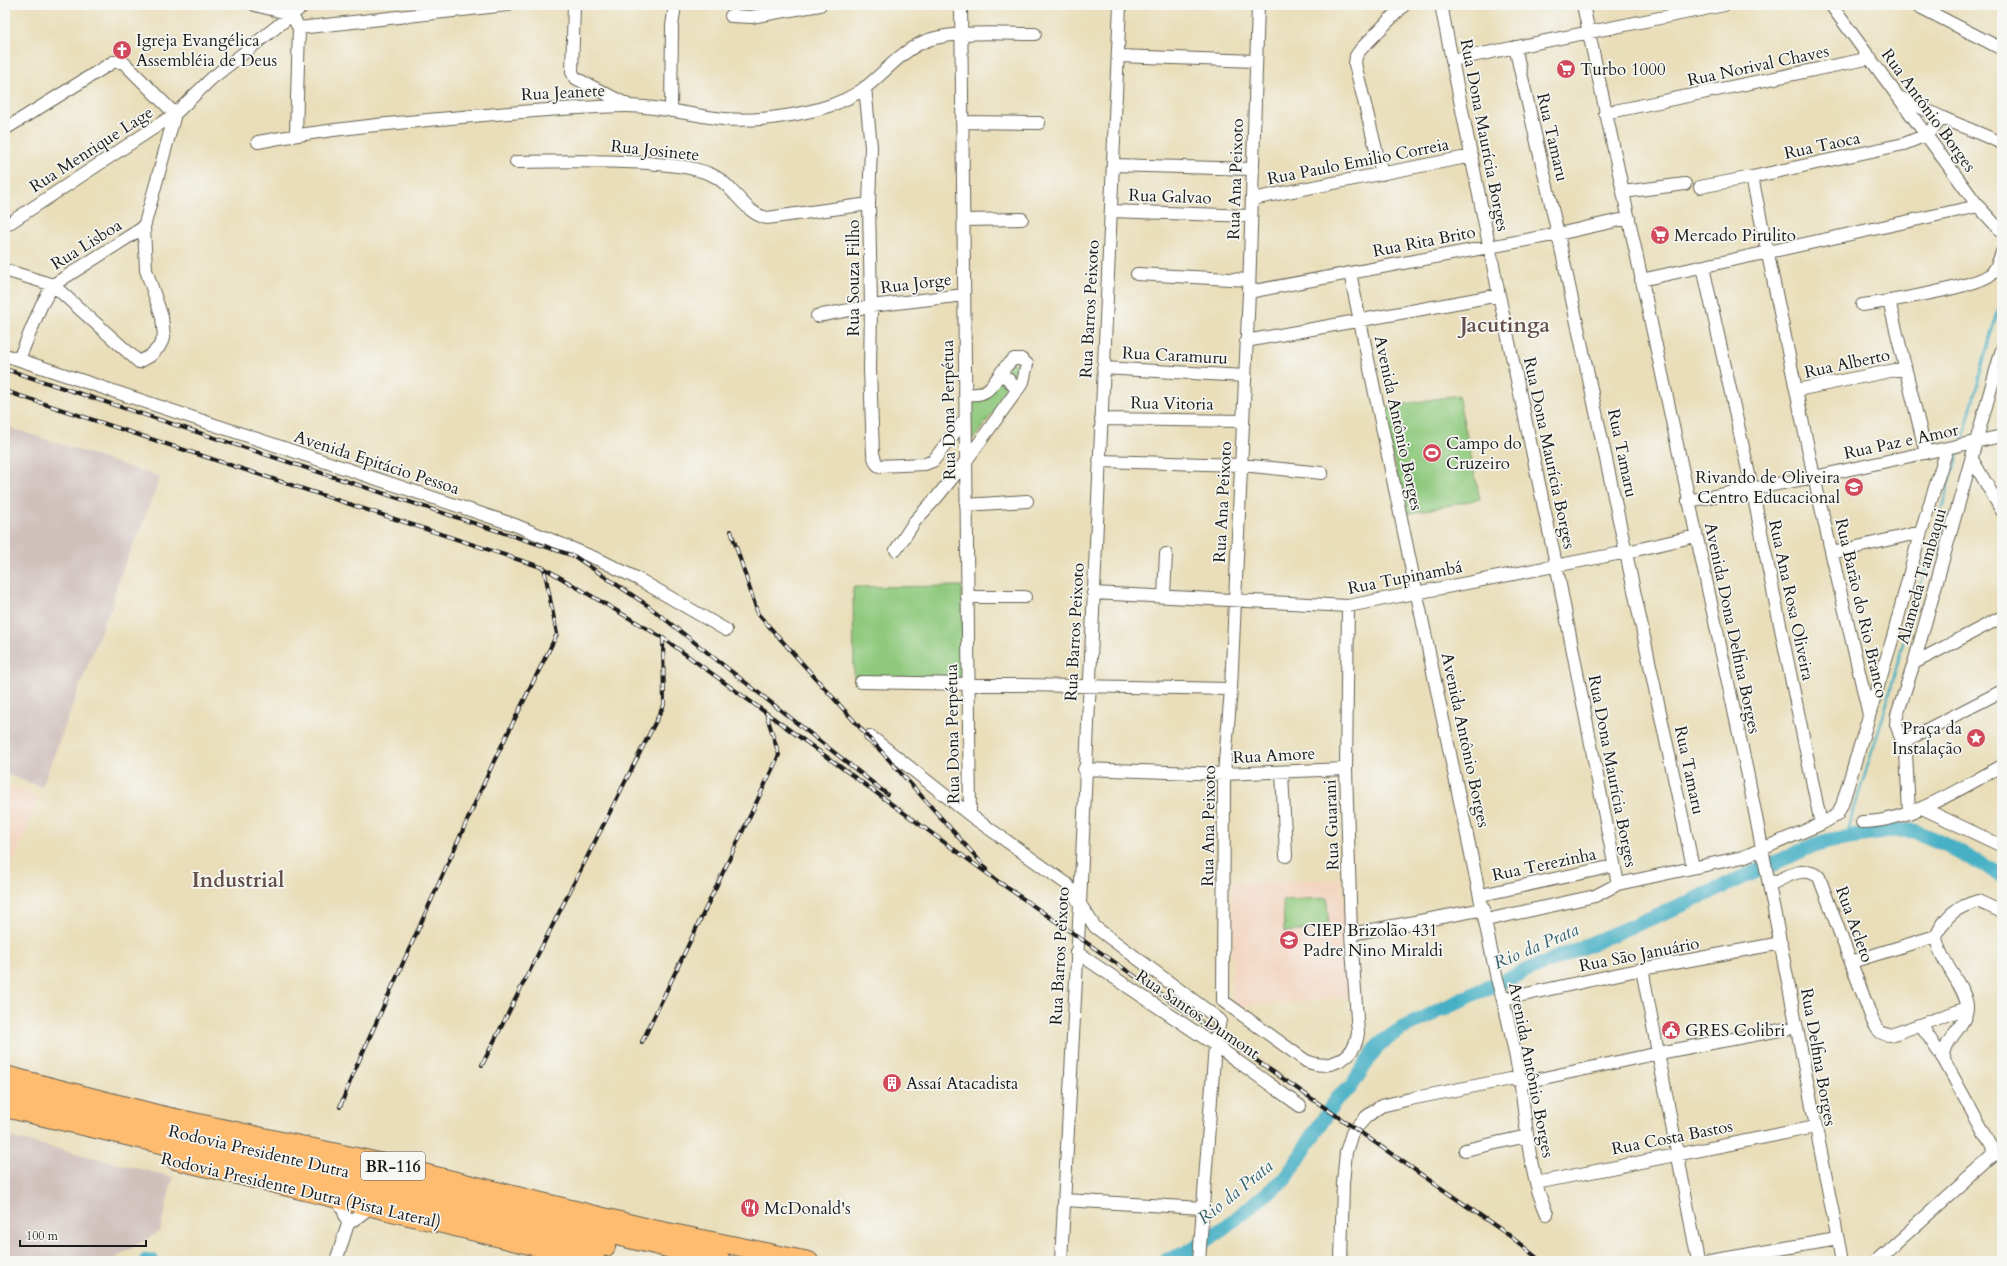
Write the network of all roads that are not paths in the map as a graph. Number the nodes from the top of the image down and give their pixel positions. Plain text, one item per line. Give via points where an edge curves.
1 (255, 5) edge
2 (304, 5) edge
3 (507, 5) edge
4 (574, 5) edge
5 (675, 5) edge
6 (816, 5) edge
7 (961, 5) edge
8 (1120, 5) edge
9 (1258, 5) edge
10 (1404, 5) edge
11 (1441, 5) edge
12 (1583, 5) edge
13 (1724, 5) edge
14 (1916, 5) edge
15 (1836, 7) edge
16 (291, 14) junction
17 (731, 16) dead end
18 (299, 28) junction
19 (1588, 32) junction
20 (1035, 34) dead end
21 (962, 35) junction
22 (1515, 47) junction
23 (2002, 49) edge
24 (1118, 56) junction
25 (1871, 58) junction
26 (1452, 60) junction
27 (1256, 61) junction
28 (865, 87) junction
29 (1900, 97) junction
30 (630, 106) junction
31 (671, 111) junction
32 (1605, 113) junction
33 (175, 114) junction
34 (1943, 118) junction
35 (962, 122) junction
36 (1039, 123) dead end
37 (5, 129) edge
38 (296, 134) junction
39 (1926, 134) junction
40 (258, 142) dead end
41 (2002, 143) edge
42 (1472, 156) junction
43 (516, 162) dead end
44 (1113, 165) junction
45 (1252, 169) junction
46 (1382, 174) junction
47 (1752, 177) junction
48 (1685, 184) dead end
49 (1700, 187) dead end
50 (1624, 192) junction
51 (1252, 199) junction
52 (869, 204) junction
53 (1978, 206) junction
54 (1111, 211) junction
55 (1251, 216) junction
56 (1629, 218) junction
57 (1022, 219) dead end
58 (963, 220) junction
59 (5, 226) edge
60 (144, 226) junction
61 (2002, 232) edge
62 (1558, 234) junction
63 (1490, 246) junction
64 (2002, 252) edge
65 (1768, 253) junction
66 (1703, 267) junction
67 (5, 270) edge
68 (1350, 273) junction
69 (1137, 274) dead end
70 (1641, 280) junction
71 (53, 285) junction
72 (1249, 286) junction
73 (964, 295) junction
74 (1499, 295) junction
75 (1889, 301) junction
76 (1862, 305) dead end
77 (871, 306) junction
78 (817, 316) dead end
79 (1360, 320) junction
80 (1246, 342) junction
81 (2002, 349) edge
82 (5, 355) edge
83 (20, 359) junction
84 (1103, 368) junction
85 (1904, 368) junction
86 (1000, 374) junction
87 (1245, 376) junction
88 (1017, 390) junction
89 (1797, 390) junction
90 (965, 393) junction
91 (966, 419) junction
92 (1101, 419) junction
93 (1243, 421) junction
94 (2002, 436) edge
95 (1973, 444) junction
96 (1950, 448) junction
97 (1926, 453) junction
98 (1972, 459) junction
99 (966, 461) junction
100 (1099, 461) junction
101 (1241, 465) junction
102 (1322, 472) dead end
103 (1814, 477) junction
104 (1752, 488) junction
105 (1027, 501) dead end
106 (1688, 501) junction
107 (966, 505) junction
108 (2002, 511) edge
109 (1921, 532) junction
110 (1696, 536) junction
111 (896, 550) dead end
112 (1627, 552) junction
113 (1832, 553) junction
114 (1166, 554) dead end
115 (1556, 564) junction
116 (1093, 593) junction
117 (1416, 593) junction
118 (1025, 596) dead end
119 (1164, 596) junction
120 (967, 597) junction
121 (1235, 600) junction
122 (1348, 606) junction
123 (2002, 617) edge
124 (726, 630) dead end
125 (1914, 663) junction
126 (1883, 672) junction
127 (1860, 677) junction
128 (861, 682) dead end
129 (968, 685) junction
130 (1088, 687) junction
131 (1231, 689) junction
132 (2001, 693) edge
133 (1870, 718) junction
134 (870, 736) dead end
135 (1903, 742) junction
136 (2002, 766) edge
137 (1084, 769) junction
138 (1346, 769) junction
139 (1282, 772) junction
140 (1224, 774) junction
141 (1922, 808) junction
142 (1908, 813) junction
143 (970, 815) junction
144 (1862, 822) dead end
145 (1821, 824) junction
146 (2001, 843) edge
147 (1763, 854) junction
148 (1286, 856) dead end
149 (1614, 866) junction
150 (1693, 868) junction
151 (1768, 881) junction
152 (1618, 884) junction
153 (1481, 895) junction
154 (1080, 904) junction
155 (2002, 912) edge
156 (1485, 915) junction
157 (1351, 934) junction
158 (1936, 936) junction
159 (1781, 943) junction
160 (1076, 952) junction
161 (1851, 962) junction
162 (1642, 969) junction
163 (1502, 996) junction
164 (1967, 1008) junction
165 (1921, 1025) junction
166 (1796, 1027) junction
167 (1357, 1042) joint
168 (1215, 1045) junction
169 (1659, 1053) junction
170 (1944, 1060) junction
171 (5, 1075) edge
172 (1520, 1080) junction
173 (5, 1083) edge
174 (5, 1093) edge
175 (1300, 1106) dead end
176 (5, 1108) edge
177 (5, 1120) edge
178 (1815, 1127) junction
179 (169, 1130) junction
180 (1527, 1136) junction
181 (1465, 1150) dead end
182 (1678, 1153) junction
183 (1536, 1182) junction
184 (334, 1197) junction
185 (1064, 1200) junction
186 (372, 1207) junction
187 (1202, 1208) junction
188 (1547, 1214) dead end
189 (348, 1224) junction
190 (1838, 1239) junction
191 (1199, 1258) edge
192 (336, 1261) edge
193 (596, 1261) edge
194 (669, 1261) edge
195 (722, 1261) edge
196 (809, 1261) edge
197 (1061, 1261) edge
198 (1342, 1261) edge
199 (1698, 1261) edge
200 (1710, 1261) edge
201 (1842, 1261) edge
202 (1876, 1261) edge

1 - 16 street
2 - 16 street, Rua Menrique Lage
3 - 18 street
4 - 30 street via 572,72 575,78 578,82
5 - 31 street via 672,26
6 - 17 street via 751,18
7 - 21 street, Rua Dona Perpétua
8 - 24 street, Rua Barros Peixoto
9 - 27 street, Rua Ana Peixoto
10 - 46 street via 1361,49 1354,64
11 - 26 street, Rua Dona Maurícia Borges
12 - 19 street, Avenida Dona Delfina Borges
13 - 19 street
14 - 23 street
15 - 25 street, Rua Antônio Borges
16 - 18 street
16 - 33 street, Rua Menrique Lage via 211,79
18 - 38 street
19 - 22 street
19 - 32 street, Avenida Dona Delfina Borges
20 - 21 street, Rua Jeanete
21 - 28 street, Rua Jeanete via 920,43
21 - 35 street, Rua Dona Perpétua
22 - 26 street
22 - 62 street, Rua Tamaru
24 - 27 street
24 - 44 street, Rua Barros Peixoto
25 - 29 street, Rua Antônio Borges
25 - 32 street, Rua Norival Chaves
26 - 42 street, Rua Dona Maurícia Borges
27 - 45 street, Rua Ana Peixoto
28 - 31 street, Rua Jeanete via 852,96 823,108 772,118 717,119
28 - 52 street, Rua Souza Filho via 871,147
29 - 34 street
29 - 39 street, Rua Antônio Borges
30 - 31 street, Rua Jeanete
30 - 38 street, Rua Jeanete via 524,111
32 - 50 street, Avenida Dona Delfina Borges
33 - 37 street via 123,62 118,61
33 - 59 street, Rua Menrique Lage
33 - 60 street
34 - 39 street, Rua Taoca
34 - 41 street
35 - 36 street
35 - 58 street, Rua Dona Perpétua
38 - 40 street, Rua Jeanete
39 - 47 street, Rua Taoca via 1904,144
39 - 53 street, Rua Antônio Borges
42 - 46 street, Rua Paulo Emilio Correia
42 - 63 street, Rua Dona Maurícia Borges
43 - 52 street, Rua Josinete via 592,161 686,167 712,175 727,185 754,213 767,218
44 - 45 street, Rua Galvao
44 - 54 street, Rua Barros Peixoto
45 - 51 street, Rua Ana Peixoto
46 - 51 street, Rua Paulo Emilio Correia
47 - 49 street, Rua Taoca
47 - 65 street, Rua Barão do Rio Branco
48 - 50 street
50 - 56 street, Avenida Dona Delfina Borges
51 - 55 street, Rua Ana Peixoto
52 - 77 street, Rua Souza Filho
53 - 61 street, Rua Antônio Borges
53 - 65 street
54 - 55 street, Rua Galvao
54 - 84 street, Rua Barros Peixoto
55 - 72 street, Rua Ana Peixoto
56 - 62 street, Rua Rita Brito
56 - 70 street, Avenida Dona Delfina Borges
57 - 58 street
58 - 73 street, Rua Dona Perpétua
60 - 71 street, Rua Lisboa
60 - 71 street via 146,270 162,317 164,337 150,356 139,362
62 - 63 street, Rua Rita Brito
62 - 112 street, Rua Tamaru
63 - 68 street, Rua Rita Brito
63 - 74 street, Rua Dona Maurícia Borges
64 - 75 street via 1990,275 1952,288
65 - 66 street
65 - 89 street, Rua Barão do Rio Branco
66 - 70 street
66 - 104 street, Rua Ana Rosa Oliveira
67 - 71 street
68 - 72 street, Rua Rita Brito
68 - 79 street, Avenida Antônio Borges
69 - 72 street, Rua Rita Brito
70 - 106 street, Avenida Dona Delfina Borges
71 - 83 street, Rua Lisboa via 41,306
72 - 80 street, Rua Ana Peixoto
73 - 77 street, Rua Jorge
73 - 90 street, Rua Dona Perpétua
74 - 79 street
74 - 115 street, Rua Dona Maurícia Borges
75 - 76 street
75 - 85 street
77 - 78 street, Rua Jorge
77 - 91 street, Rua Souza Filho via 870,416 876,463 879,466 924,464 933,461
79 - 80 street
79 - 117 street, Avenida Antônio Borges
80 - 87 street, Rua Ana Peixoto
81 - 95 street, Alameda Tambaqui
82 - 83 street, Avenida Epitácio Pessoa
83 - 124 street, Avenida Epitácio Pessoa via 515,525 602,561
84 - 87 street, Rua Caramuru
84 - 92 street, Rua Barros Peixoto
85 - 89 street, Rua Alberto
85 - 97 street
86 - 88 street
86 - 88 street via 1014,360 1024,361 1025,377
86 - 90 street via 983,394
87 - 93 street, Rua Ana Peixoto
88 - 99 street
89 - 103 street, Rua Barão do Rio Branco
90 - 91 street, Rua Dona Perpétua
91 - 99 street, Rua Dona Perpétua
92 - 93 street, Rua Vitoria
92 - 100 street, Rua Barros Peixoto
93 - 101 street, Rua Ana Peixoto
94 - 95 street, Rua Paz e Amor
95 - 96 street, Rua Paz e Amor
95 - 98 street, Alameda Tambaqui
96 - 97 street, Rua Paz e Amor
96 - 109 street
97 - 103 street, Rua Paz e Amor
98 - 108 street
98 - 125 street, Alameda Tambaqui
99 - 107 street, Rua Dona Perpétua
99 - 111 street via 915,521
100 - 101 street
100 - 116 street, Rua Barros Peixoto
101 - 102 street
101 - 121 street, Rua Ana Peixoto
103 - 104 street, Rua Paz e Amor
103 - 113 street, Rua Barão do Rio Branco
104 - 106 street, Rua Paz e Amor
104 - 145 street, Rua Ana Rosa Oliveira
105 - 107 street
106 - 110 street, Avenida Dona Delfina Borges
107 - 120 street, Rua Dona Perpétua
109 - 113 street
109 - 126 street
110 - 112 street, Rua Tupinambá
110 - 147 street, Avenida Dona Delfina Borges
112 - 115 street, Rua Tupinambá
112 - 150 street, Rua Tamaru
113 - 127 street, Rua Barão do Rio Branco
114 - 119 street
115 - 117 street, Rua Tupinambá
115 - 149 street, Rua Dona Maurícia Borges
116 - 119 street, Rua Tupinambá
116 - 130 street, Rua Barros Peixoto
117 - 122 street, Rua Tupinambá
117 - 153 street, Avenida Antônio Borges
118 - 120 street
119 - 121 street, Rua Tupinambá
120 - 129 street, Rua Dona Perpétua
121 - 122 street, Rua Tupinambá
121 - 131 street, Rua Ana Peixoto
122 - 138 street, Rua Guarani
123 - 125 street
125 - 135 street, Alameda Tambaqui via 1897,714 1896,724
126 - 127 street via 1867,678
126 - 133 street
127 - 133 street, Rua Barão do Rio Branco
128 - 129 street
129 - 130 street
129 - 143 street, Rua Dona Perpétua
130 - 131 street
130 - 137 street, Rua Barros Peixoto
131 - 140 street, Rua Ana Peixoto
132 - 135 street
133 - 145 street via 1842,805 1837,815
134 - 143 street, Rua Dona Perpétua
135 - 142 street, Alameda Tambaqui via 1907,764
136 - 141 street
137 - 140 street, Rua Amore
137 - 154 street, Rua Barros Peixoto
138 - 139 street, Rua Amore
138 - 157 street, Rua Guarani
139 - 140 street, Rua Amore
139 - 148 street
140 - 167 street, Rua Ana Peixoto via 1223,1001 1313,1064 1321,1066 1342,1059
141 - 142 street
141 - 146 street
142 - 144 street via 1878,822
143 - 154 street, Rua Dona Perpétua via 1067,884
145 - 147 street
147 - 150 street
147 - 151 street, Rua Delfina Borges
149 - 152 street, Rua Dona Maurícia Borges
149 - 153 street, Rua Terezinha
150 - 152 street
151 - 159 street, Rua Delfina Borges
151 - 161 street, Rua Acleto via 1806,870 1819,877
152 - 156 street via 1595,896
153 - 156 street, Avenida Antônio Borges
154 - 160 street, Rua Barros Peixoto
154 - 168 street, Rua Dona Perpétua via 1095,927 1220,1020
155 - 158 street via 1978,901 1970,903 1950,914
156 - 157 street
156 - 163 street, Avenida Antônio Borges
157 - 167 street, Rua Guarani via 1358,1021
158 - 161 street
158 - 164 street via 1941,953 1965,998
159 - 162 street, Rua Sāo Januário
159 - 166 street, Rua Delfina Borges
160 - 168 street, Rua Santos Dumont
160 - 185 street, Rua Barros Peixoto
161 - 165 street, Rua Acleto via 1872,1019 1881,1033 1891,1035
162 - 163 street, Rua Sāo Januário
162 - 169 street
163 - 172 street, Avenida Antônio Borges
164 - 165 street
164 - 170 street via 1945,1049
165 - 170 street
166 - 169 street
166 - 178 street, Rua Delfina Borges
168 - 175 street, Rua Santos Dumont
168 - 187 street
169 - 172 street via 1530,1081
169 - 182 street
170 - 202 street via 1992,1148 1993,1156
171 - 196 highway, BR-116 via 157,1114 362,1159 653,1229
172 - 180 street, Avenida Antônio Borges
172 - 198 street via 1510,1079 1388,1104 1376,1109 1364,1119 1352,1134 1346,1152
173 - 179 highway via 139,1117
174 - 179 highway, Rodovia Presidente Dutra / BR-116
176 - 194 highway, Rodovia Presidente Dutra / BR-116
177 - 184 highway, Rodovia Presidente Dutra (Pista Lateral) / BR-116
178 - 182 street, Rua Costa Bastos
178 - 190 street, Rua Delfina Borges
179 - 195 highway, Rodovia Presidente Dutra / BR-116
180 - 181 street
180 - 183 street, Avenida Antônio Borges
182 - 183 street, Rua Costa Bastos
182 - 199 street
183 - 188 street, Avenida Antônio Borges via 1538,1194
184 - 186 highway, Rodovia Presidente Dutra (Pista Lateral) / BR-116
184 - 189 street via 343,1209
185 - 187 street
185 - 197 street, Rua Barros Peixoto
186 - 189 street
186 - 193 highway, Rodovia Presidente Dutra (Pista Lateral) / BR-116
187 - 191 street
189 - 192 street
190 - 200 street
190 - 201 street, Rua Delfina Borges

